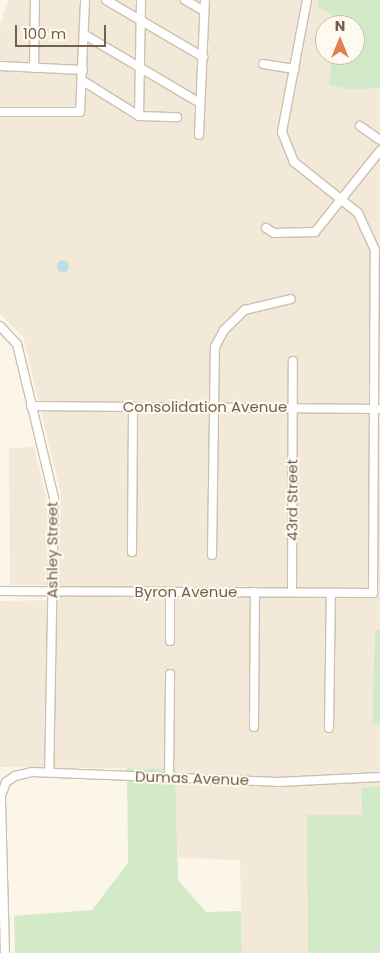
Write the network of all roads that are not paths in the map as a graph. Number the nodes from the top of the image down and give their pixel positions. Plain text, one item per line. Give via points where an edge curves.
1 (35, 0) edge
2 (85, 0) edge
3 (106, 0) edge
4 (141, 0) edge
5 (185, 0) edge
6 (204, 0) edge
7 (308, 0) edge
8 (204, 12) junction
9 (141, 20) junction
10 (85, 35) junction
11 (203, 57) junction
12 (263, 64) dead end
13 (0, 66) edge
14 (34, 68) junction
15 (140, 68) junction
16 (295, 69) junction
17 (83, 70) junction
18 (83, 82) junction
19 (200, 103) junction
20 (0, 112) edge
21 (139, 116) junction
22 (177, 117) dead end
23 (360, 126) dead end
24 (200, 135) dead end
25 (380, 140) edge
26 (380, 151) edge
27 (344, 199) junction
28 (266, 228) dead end
29 (291, 299) dead end
30 (0, 326) edge
31 (293, 361) dead end
32 (31, 406) junction
33 (132, 407) junction
34 (212, 408) junction
35 (293, 408) junction
36 (377, 409) edge
37 (132, 552) dead end
38 (212, 555) dead end
39 (0, 591) edge
40 (52, 591) junction
41 (170, 592) junction
42 (255, 592) junction
43 (292, 592) junction
44 (331, 593) junction
45 (170, 641) dead end
46 (170, 674) dead end
47 (254, 727) dead end
48 (329, 728) dead end
49 (49, 772) junction
50 (169, 777) junction
51 (380, 777) edge
52 (1, 870) edge
53 (5, 953) edge

1 - 14 street
2 - 10 street
3 - 9 street
4 - 9 street
5 - 8 street
6 - 8 street
7 - 16 street
8 - 11 street
9 - 11 street
9 - 15 street
10 - 15 street
10 - 17 street
11 - 19 street
12 - 16 street
13 - 14 street
14 - 17 street
15 - 19 street
15 - 21 street
16 - 27 street via 282,118 287,148 306,175
17 - 18 street
18 - 20 street via 80,112
18 - 21 street
19 - 24 street
21 - 22 street
23 - 25 street
26 - 27 street
27 - 28 street via 315,232 274,233
27 - 36 street via 366,224 375,250
29 - 34 street via 245,310 224,330 213,357
30 - 32 street, Ashley Street via 17,344
31 - 35 street, 43rd Street
32 - 33 street, Consolidation Avenue
32 - 40 street, Ashley Street via 54,498
33 - 34 street, Consolidation Avenue
33 - 37 street
34 - 35 street, Consolidation Avenue
34 - 38 street
35 - 36 street, Consolidation Avenue
35 - 43 street, 43rd Street
36 - 44 street, Byron Avenue via 373,593
39 - 40 street, Byron Avenue
40 - 41 street, Byron Avenue
40 - 49 street, Ashley Street
41 - 42 street, Byron Avenue
41 - 45 street
42 - 43 street, Byron Avenue
42 - 47 street
43 - 44 street, Byron Avenue
44 - 48 street
46 - 50 street
49 - 50 street, Dumas Avenue
49 - 52 street, Dumas Avenue via 23,773 6,782 1,796
50 - 51 street, Dumas Avenue via 299,782
52 - 53 street

